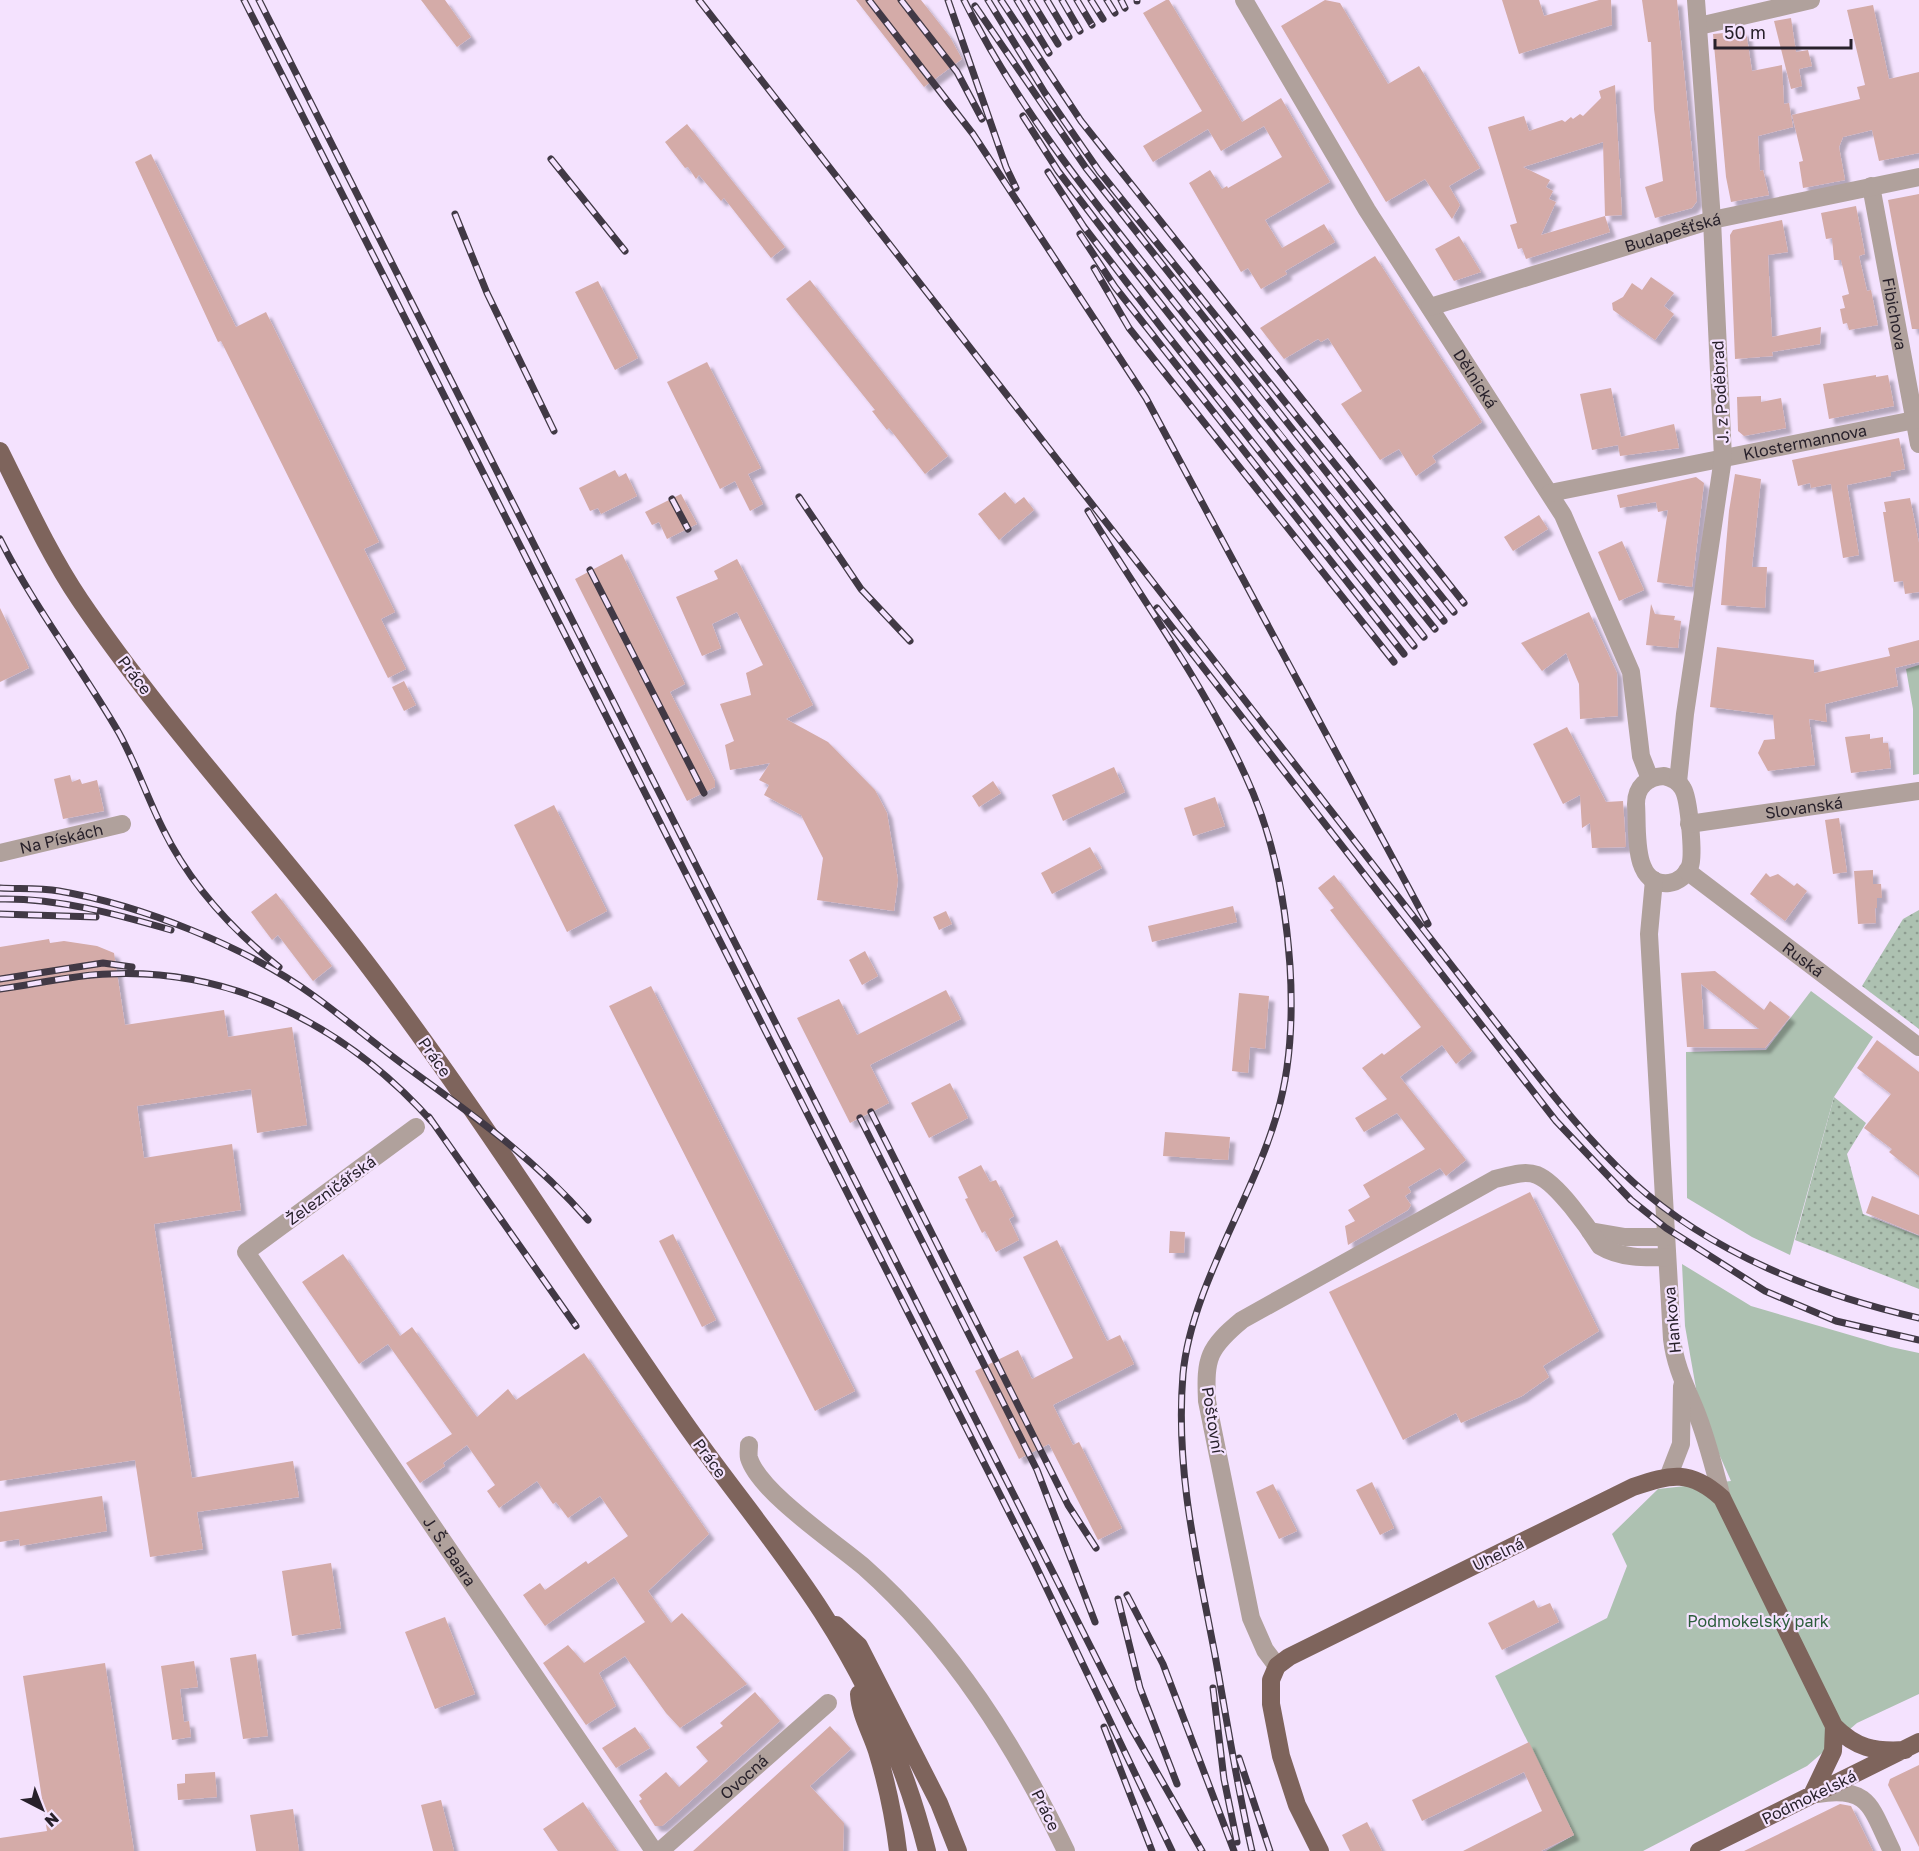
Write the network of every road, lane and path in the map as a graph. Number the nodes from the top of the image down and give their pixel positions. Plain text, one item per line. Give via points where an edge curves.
1 (1244, 0) edge
2 (1696, 0) edge
3 (1811, 0) edge
4 (1699, 26) junction
5 (1919, 177) edge
6 (1871, 186) junction
7 (1712, 220) junction
8 (1430, 307) junction
9 (1917, 419) edge
10 (1919, 444) edge
11 (0, 451) edge
12 (1723, 458) junction
13 (1550, 494) junction
14 (1650, 779) junction
15 (1678, 782) junction
16 (1919, 791) edge
17 (122, 824) dead end
18 (1689, 825) junction
19 (0, 853) edge
20 (1687, 872) junction
21 (1654, 880) junction
22 (1919, 1047) edge
23 (416, 1127) dead end
24 (1590, 1231) junction
25 (1666, 1237) junction
26 (246, 1252) joint
27 (1667, 1257) junction
28 (1682, 1382) junction
29 (749, 1445) dead end
30 (1669, 1475) junction
31 (1722, 1498) junction
32 (821, 1611) junction
33 (1277, 1666) junction
34 (858, 1674) junction
35 (828, 1702) dead end
36 (1834, 1726) junction
37 (1912, 1746) edge
38 (1812, 1795) junction
39 (1702, 1850) edge
40 (654, 1851) edge
41 (660, 1851) edge
42 (898, 1851) edge
43 (927, 1851) edge
44 (958, 1851) edge
45 (1066, 1851) edge
46 (1320, 1851) edge
47 (1892, 1851) edge

1 - 8 street, Dělnická via 1367,210
2 - 4 street, J. z Poděbrad
3 - 4 street
4 - 7 street, J. z Poděbrad
5 - 6 street, Budapešťská
6 - 7 street, Budapešťská
6 - 9 street, Fibichova
7 - 8 street, Budapešťská
7 - 12 street, J. z Poděbrad
8 - 13 street, Dělnická
9 - 10 street, Fibichova
9 - 12 street, Klostermannova
11 - 32 main road, Práce via 77,596 172,724 318,900 404,1012 683,1420
12 - 13 street, Klostermannova
12 - 15 street, J. z Poděbrad
13 - 14 street, Dělnická via 1625,654 1635,689 1641,756
14 - 15 street via 1664,776
14 - 21 street via 1639,790 1636,804 1641,862
15 - 18 street via 1686,795
16 - 18 street, Slovanská
17 - 19 street, Na Pískách
18 - 20 street via 1692,858
20 - 21 street via 1672,882
20 - 22 street, Ruská
21 - 25 street, Hankova via 1648,934
23 - 26 street, Železničářská
24 - 25 street via 1625,1237
24 - 27 street, Poštovní via 1600,1246 1610,1252
24 - 33 street, Poštovní via 1553,1186 1537,1175 1495,1179 1242,1320 1214,1345 1206,1370 1207,1401 1251,1618
25 - 27 street, Hankova
26 - 40 street, J. Š. Baara
27 - 28 street, Hankova via 1672,1339
28 - 30 street via 1682,1444
28 - 31 street, Hankova via 1709,1447
29 - 45 street, Práce via 748,1458 787,1505 833,1540 897,1599 965,1677 1034,1785
30 - 31 main road via 1706,1484
30 - 33 main road, Uhelná via 1633,1487
31 - 36 main road, Hankova
32 - 34 main road, Práce
32 - 44 main road via 859,1646 939,1803
33 - 46 main road via 1269,1688 1281,1756 1297,1805
34 - 42 main road via 859,1704 880,1761 894,1815
34 - 43 main road, Práce via 890,1742 917,1812
35 - 41 street, Ovocná
36 - 37 main road via 1861,1747 1880,1752
36 - 38 main road via 1833,1751
37 - 38 main road, Podmokelská
38 - 39 main road, Podmokelská
38 - 47 street via 1846,1791 1863,1797

